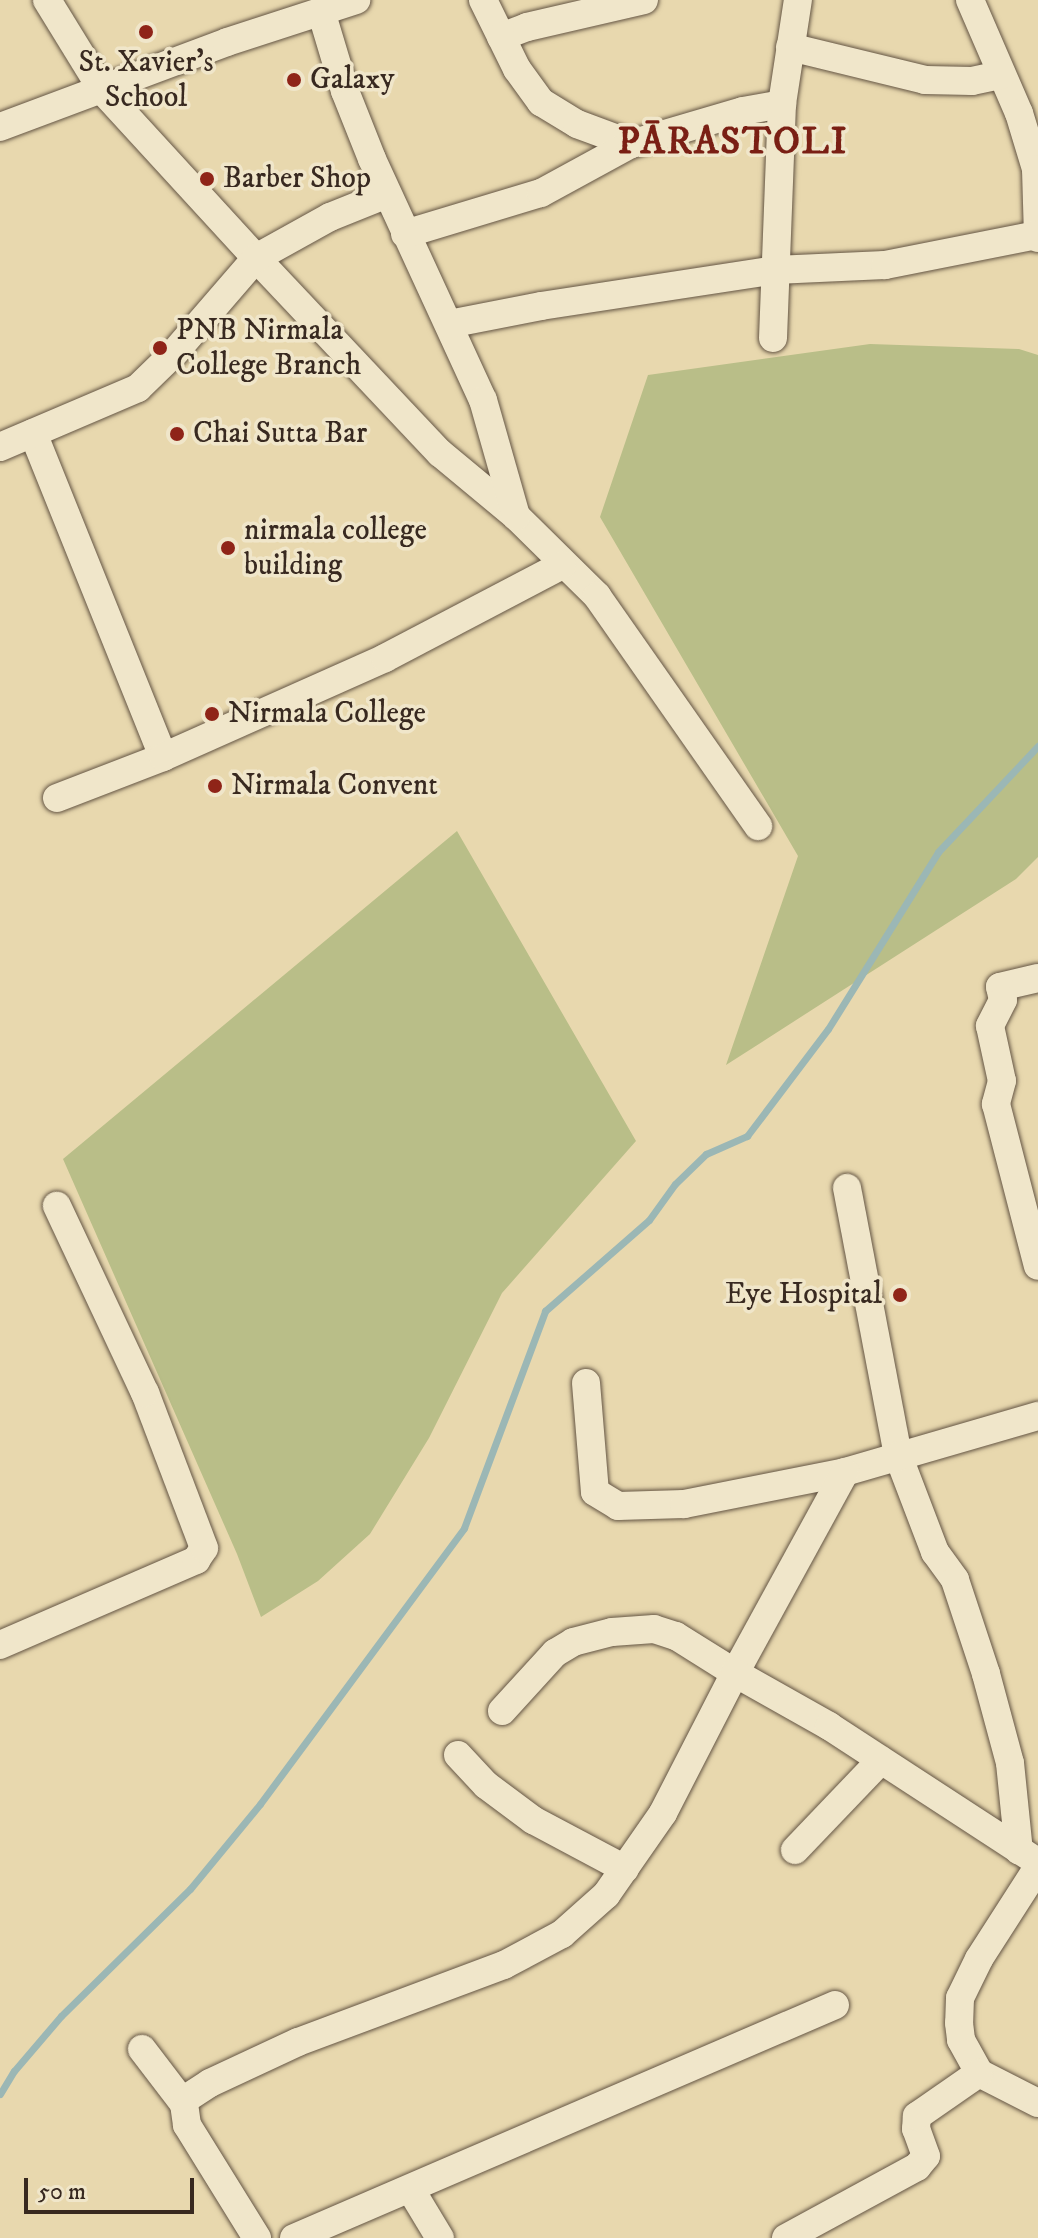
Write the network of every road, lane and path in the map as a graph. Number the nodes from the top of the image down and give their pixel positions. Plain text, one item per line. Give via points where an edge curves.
1 (47, 0) edge
2 (356, 0) edge
3 (483, 0) edge
4 (644, 0) edge
5 (798, 0) edge
6 (970, 0) edge
7 (321, 11) junction
8 (501, 37) junction
9 (790, 47) junction
10 (1001, 75) junction
11 (103, 91) junction
12 (782, 104) junction
13 (1029, 106) edge
14 (0, 127) edge
15 (631, 144) junction
16 (387, 194) junction
17 (1037, 205) edge
18 (405, 234) junction
19 (1037, 236) edge
20 (256, 258) junction
21 (775, 270) junction
22 (449, 324) junction
23 (773, 338) dead end
24 (33, 433) junction
25 (0, 447) edge
26 (516, 516) junction
27 (562, 565) junction
28 (163, 757) junction
29 (57, 798) dead end
30 (758, 826) dead end
31 (1038, 978) edge
32 (847, 1188) dead end
33 (57, 1206) dead end
34 (1038, 1266) edge
35 (586, 1383) dead end
36 (1038, 1416) edge
37 (898, 1455) junction
38 (845, 1472) junction
39 (0, 1645) edge
40 (735, 1673) junction
41 (502, 1711) dead end
42 (458, 1755) dead end
43 (881, 1760) junction
44 (795, 1850) dead end
45 (1032, 1860) edge
46 (625, 1869) junction
47 (835, 2005) dead end
48 (142, 2049) dead end
49 (979, 2073) junction
50 (1038, 2103) edge
51 (184, 2104) junction
52 (411, 2190) junction
53 (257, 2238) edge
54 (294, 2238) edge
55 (440, 2238) edge
56 (786, 2238) edge

1 - 11 street
2 - 7 street
3 - 8 street
4 - 8 street
5 - 9 street
6 - 10 street
7 - 11 street
7 - 16 street via 345,91
8 - 15 street via 517,69 552,112
9 - 10 street via 925,80 972,81
9 - 12 street
10 - 13 street
11 - 14 street
11 - 20 street
12 - 15 street
12 - 21 street
13 - 17 street
15 - 18 street via 541,193
16 - 18 street
16 - 20 street via 330,217
17 - 19 street
18 - 22 street
19 - 21 street via 885,265
20 - 24 street via 138,388
20 - 26 street via 440,453
21 - 22 street
21 - 23 street
22 - 26 street via 483,400
24 - 25 street
24 - 28 street
26 - 27 street
27 - 28 street via 385,658
27 - 30 street via 597,596
28 - 29 street
31 - 34 street via 1000,987 1003,1000 990,1026 1002,1081 996,1104
32 - 37 street
33 - 39 street via 145,1393 204,1548 196,1560
35 - 38 street via 595,1492 618,1506 684,1504
36 - 37 street
37 - 38 street
37 - 45 street via 935,1552 955,1580 986,1674
38 - 40 street
40 - 41 street via 676,1636 654,1629 612,1632 573,1642 555,1653
40 - 43 street
40 - 46 street via 663,1813
42 - 46 street via 486,1785 533,1820
43 - 44 street
43 - 45 street
45 - 49 street via 960,1998 961,2040
46 - 51 street via 584,1917 531,1954 298,2042 195,2091
47 - 52 street
48 - 51 street
49 - 50 street
49 - 56 street via 917,2116 926,2156 917,2167
51 - 53 street via 187,2125
52 - 54 street
52 - 55 street

